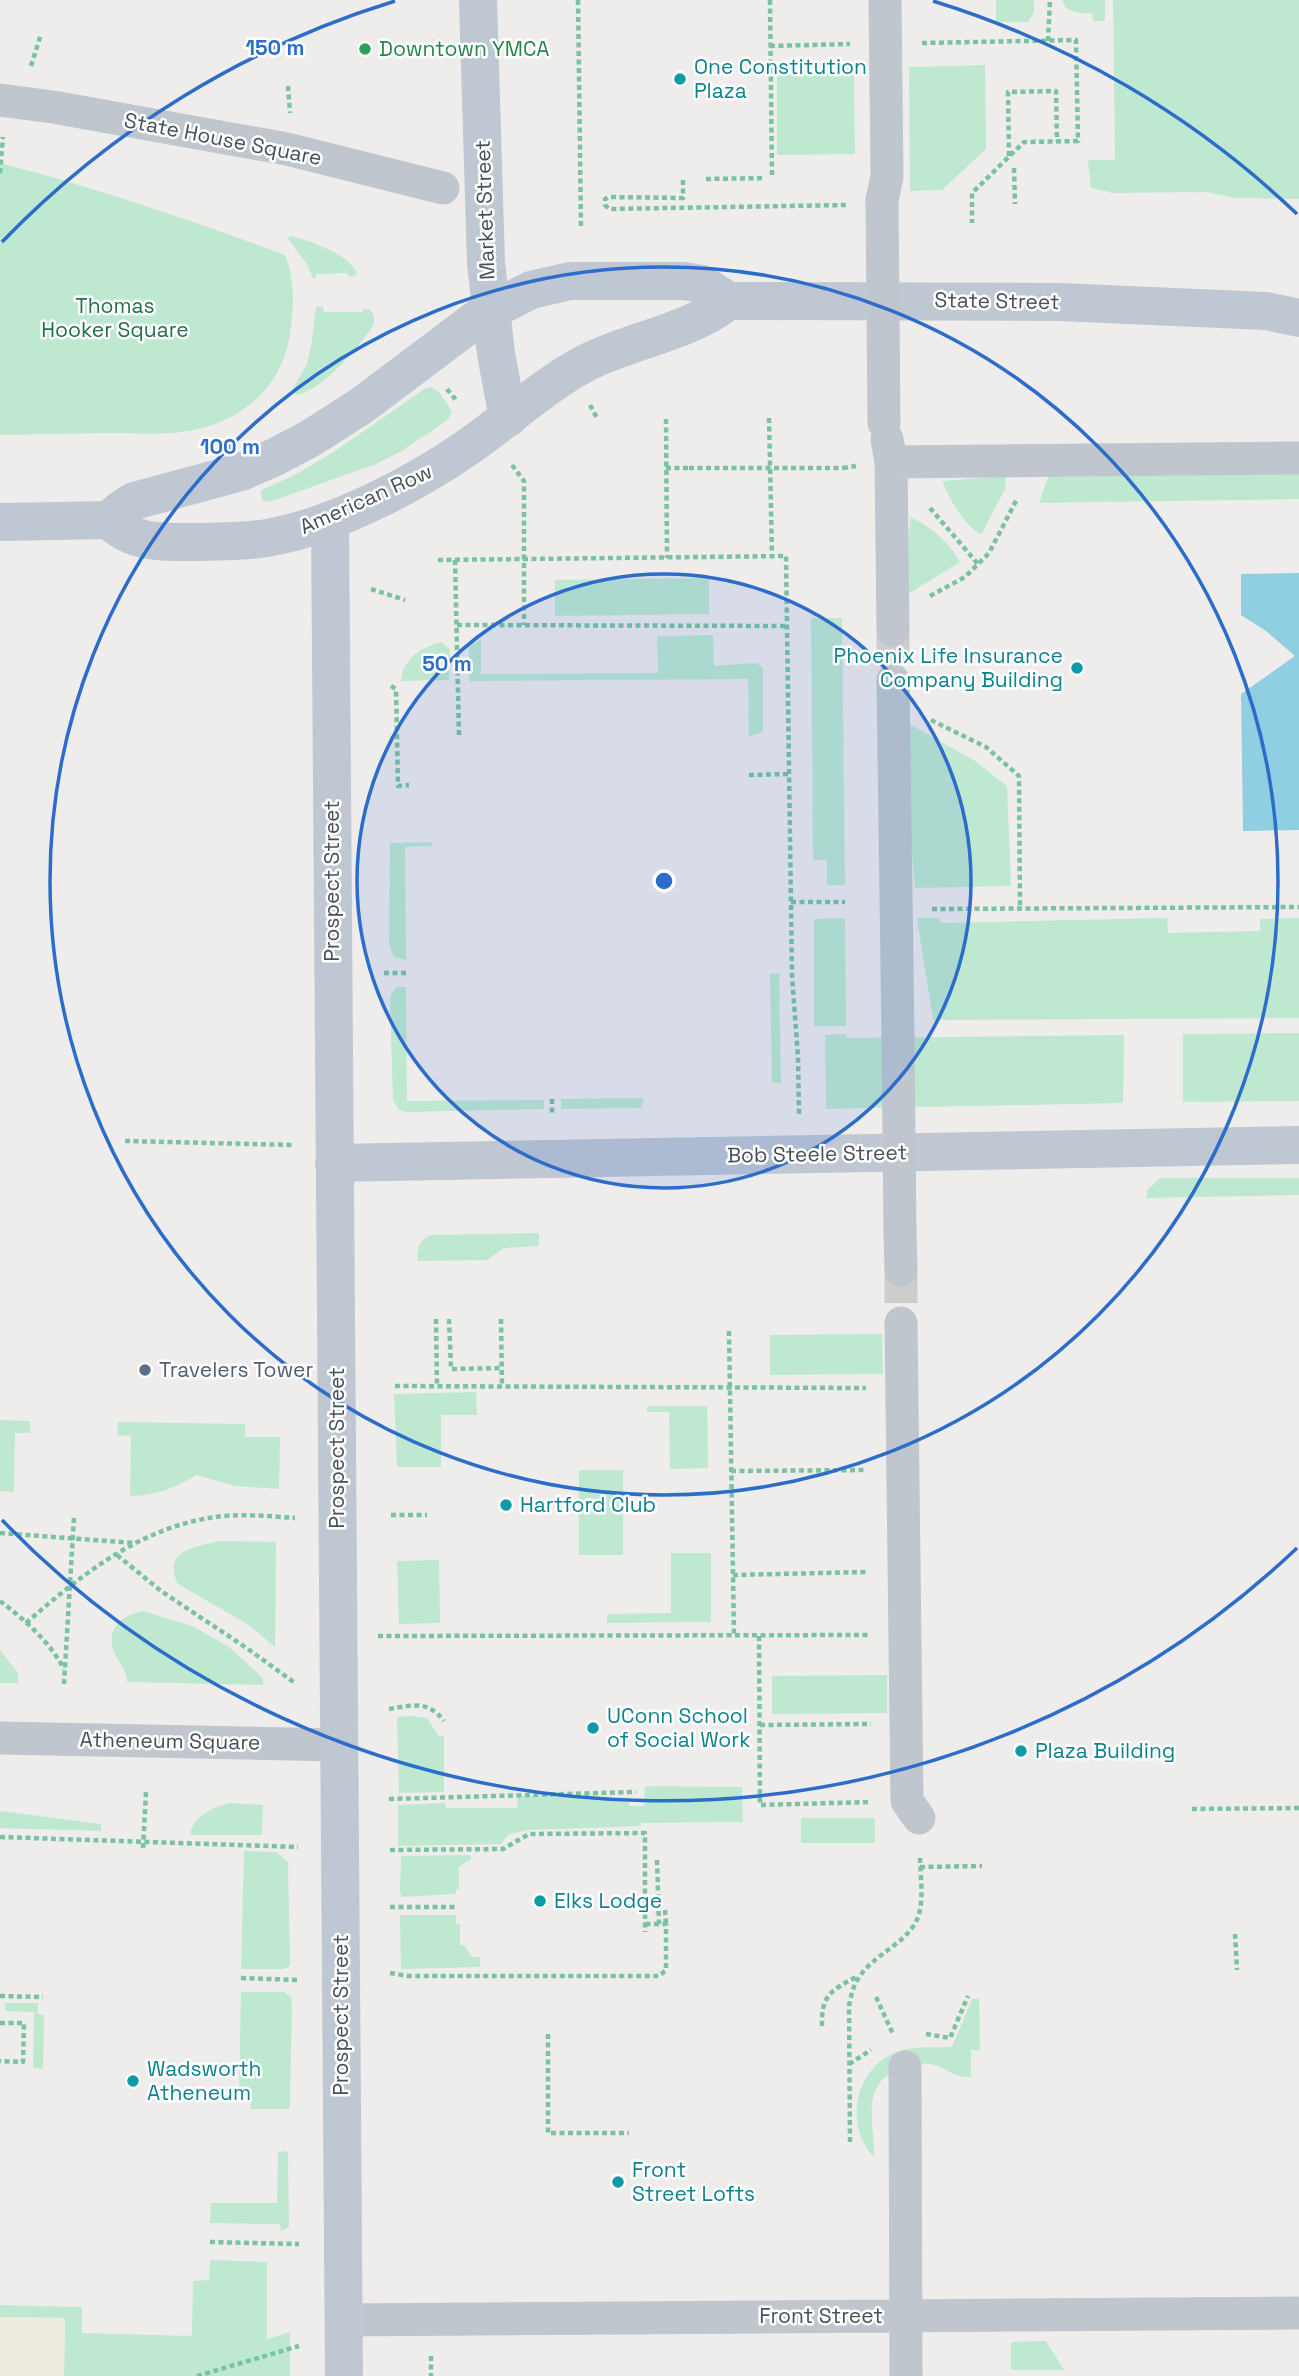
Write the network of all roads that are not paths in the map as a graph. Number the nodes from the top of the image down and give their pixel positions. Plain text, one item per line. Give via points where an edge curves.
1 (478, 0) edge
2 (885, 0) edge
3 (0, 100) edge
4 (443, 188) dead end
5 (729, 301) junction
6 (490, 310) junction
7 (1288, 311) edge
8 (508, 418) junction
9 (1299, 458) edge
10 (891, 462) junction
11 (109, 520) junction
12 (330, 520) junction
13 (0, 522) edge
14 (892, 623) tunnel mouth
15 (893, 692) tunnel mouth
16 (1299, 1145) edge
17 (334, 1163) junction
18 (901, 1270) tunnel mouth
19 (901, 1323) tunnel mouth
20 (0, 1738) edge
21 (339, 1745) junction
22 (913, 1810) road end
23 (905, 2067) dead end
24 (1299, 2313) edge
25 (906, 2316) junction
26 (344, 2320) junction
27 (344, 2376) edge
28 (906, 2376) edge

1 - 6 street, Market Street
2 - 10 street, bridge via 884,423
3 - 4 street, State House Square via 287,149
5 - 6 street, State Street via 688,281 570,281 531,290
5 - 7 street, State Street via 1060,302
5 - 8 street via 693,324 584,364
6 - 8 street, Market Street
6 - 11 street via 311,439 241,471 134,501
8 - 12 street, American Row via 429,472
9 - 10 street
10 - 14 street
11 - 12 street, American Row via 135,538 171,542 270,538
11 - 13 street
12 - 17 street, Prospect Street
15 - 18 street, bridge
16 - 17 street, Bob Steele Street
17 - 21 street, Prospect Street
19 - 22 street via 906,1723
20 - 21 street, Atheneum Square
21 - 26 street, Prospect Street
23 - 25 street
24 - 25 street, Front Street
25 - 26 street, Front Street
25 - 28 street
26 - 27 street, Prospect Street

